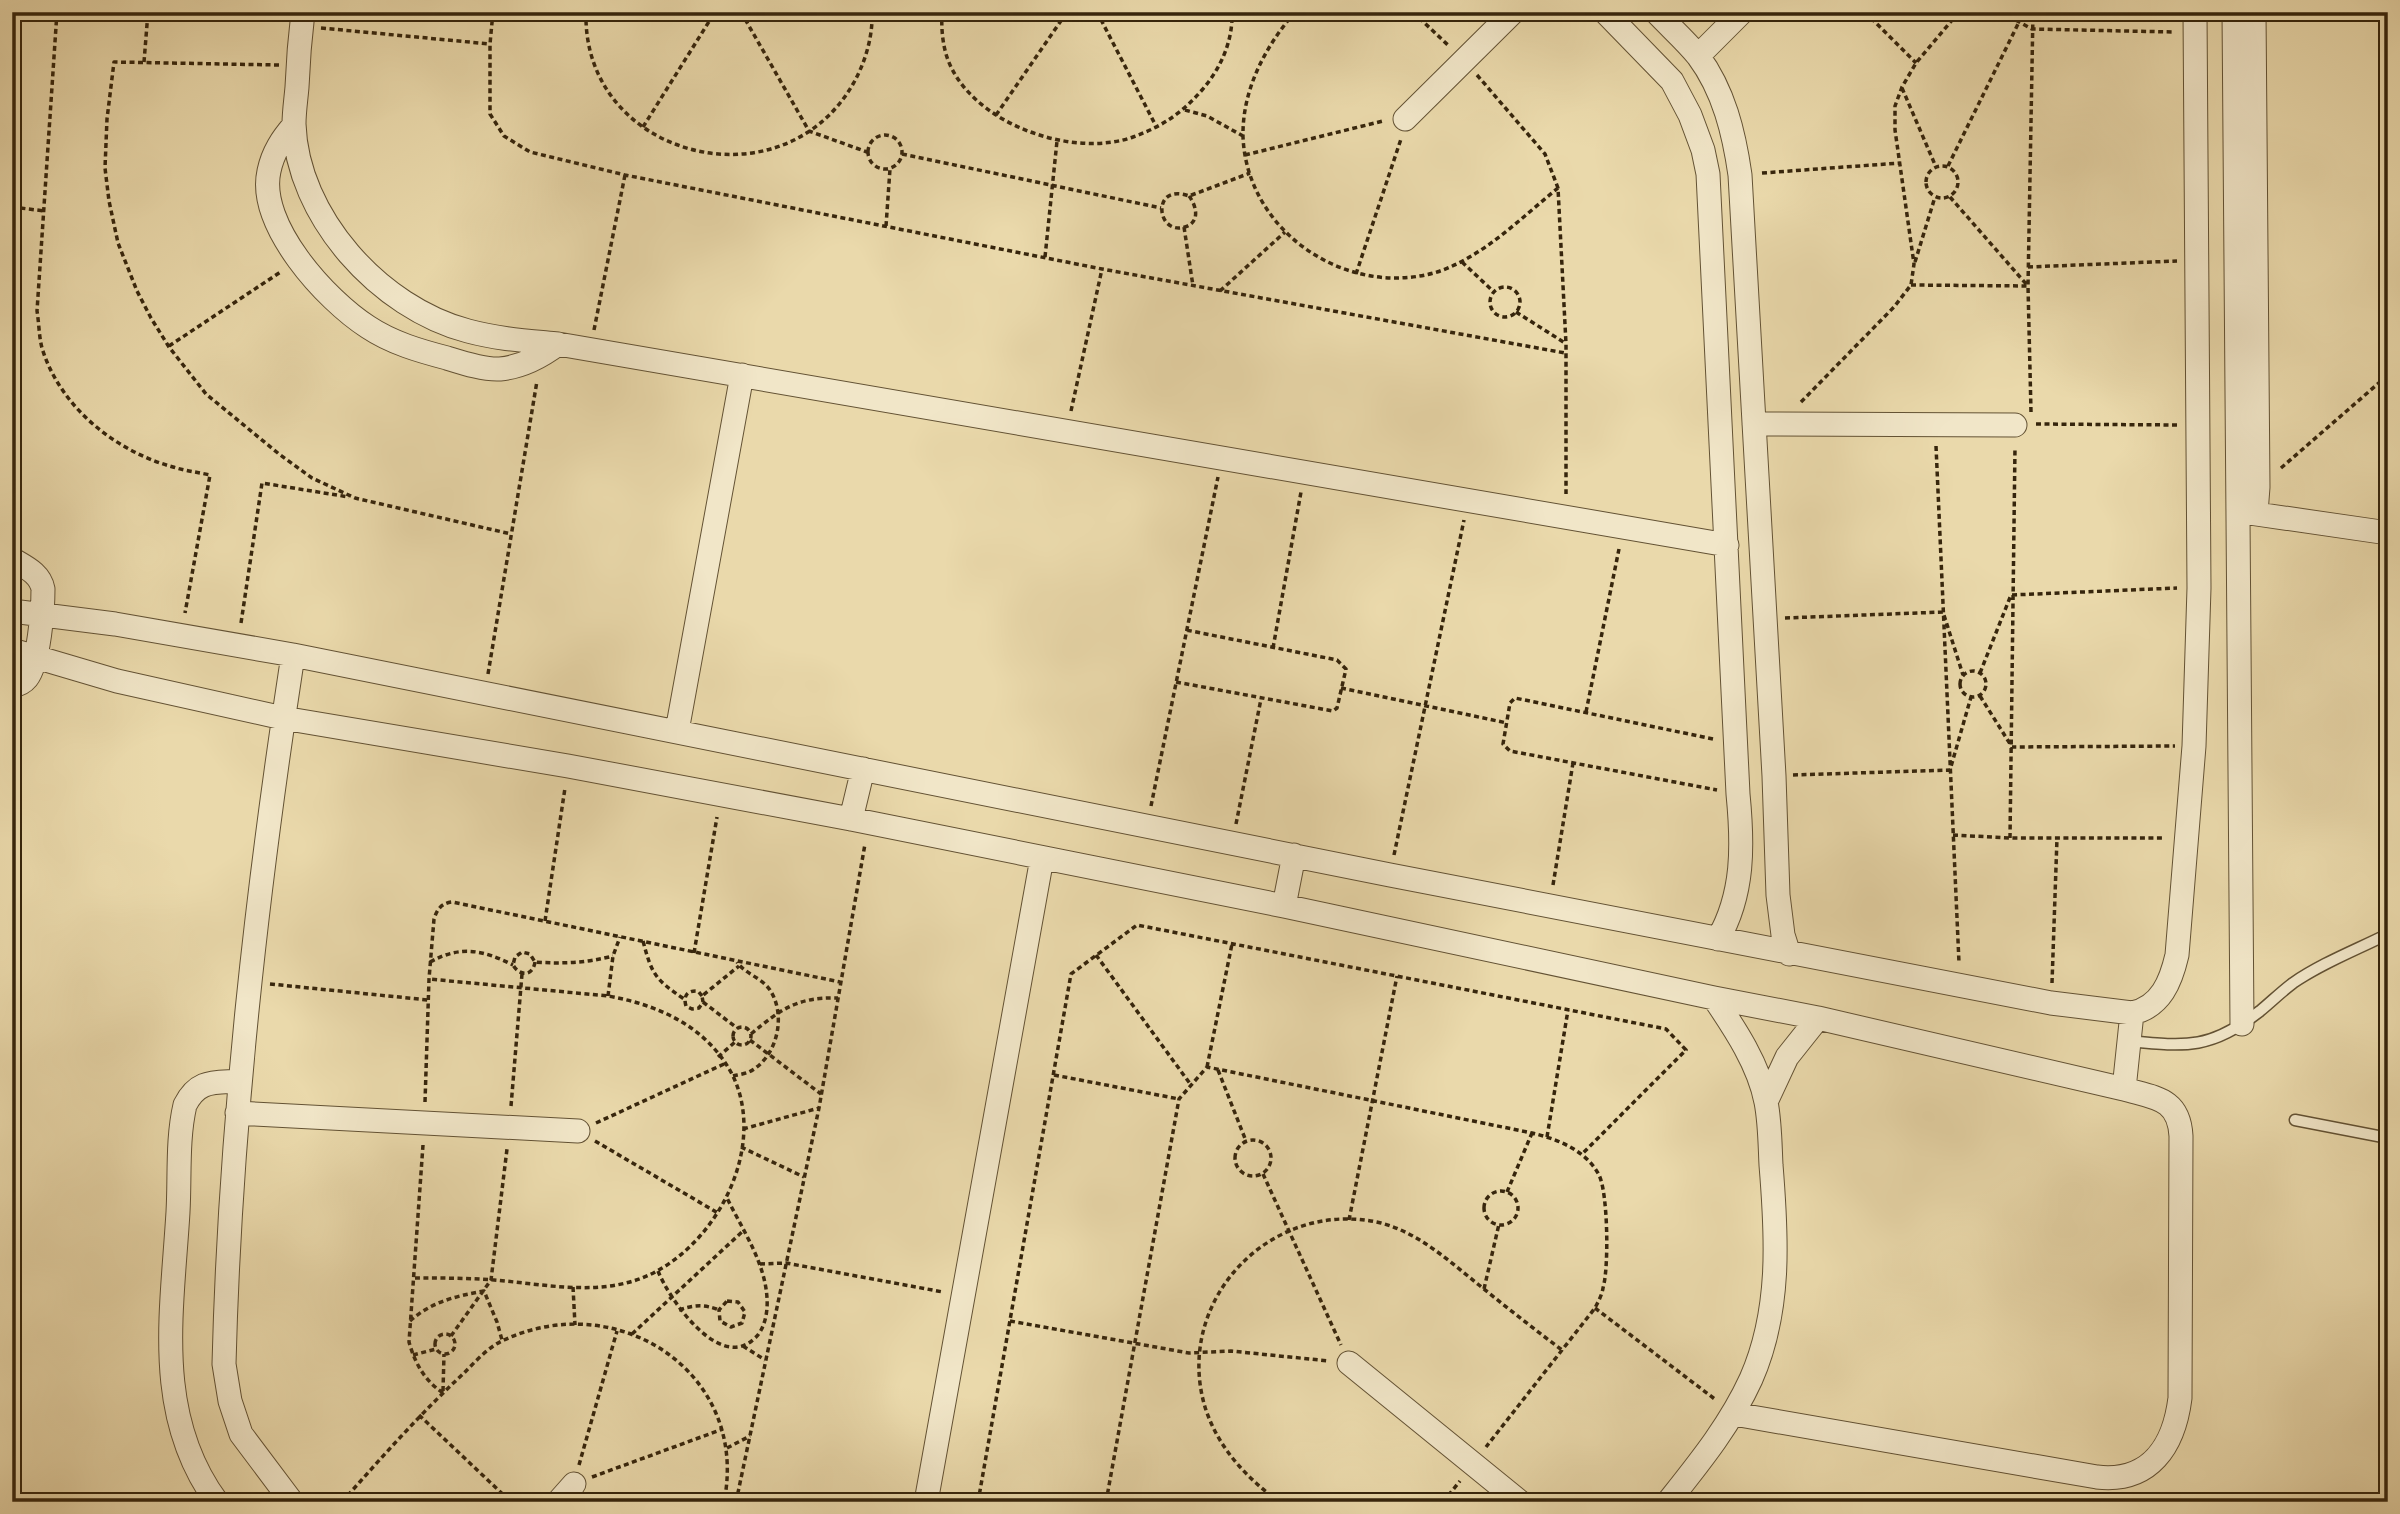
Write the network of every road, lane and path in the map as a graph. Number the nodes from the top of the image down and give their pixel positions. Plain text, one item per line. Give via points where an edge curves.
1 (57, 12) edge
2 (148, 12) edge
3 (494, 12) edge
4 (586, 12) edge
5 (715, 12) edge
6 (741, 12) edge
7 (873, 12) edge
8 (942, 12) edge
9 (1067, 12) edge
10 (1097, 12) edge
11 (1232, 12) edge
12 (1264, 12) edge
13 (1295, 12) edge
14 (1413, 12) edge
15 (1513, 12) edge
16 (1605, 12) edge
17 (1656, 12) edge
18 (1742, 12) edge
19 (1865, 12) edge
20 (1959, 12) edge
21 (2001, 12) edge
22 (2033, 12) edge
23 (2234, 12) edge
24 (2254, 12) edge
25 (302, 19) edge
26 (1287, 21) junction
27 (2019, 22) junction
28 (2195, 22) edge
29 (2032, 29) junction
30 (490, 44) junction
31 (1698, 56) junction
32 (1464, 60) junction
33 (144, 62) junction
34 (1916, 63) junction
35 (298, 65) junction
36 (1902, 87) junction
37 (1185, 110) junction
38 (996, 115) junction
39 (1407, 117) junction
40 (294, 125) junction
41 (1156, 126) junction
42 (643, 127) junction
43 (809, 131) junction
44 (1243, 136) junction
45 (1734, 137) junction
46 (1057, 141) junction
47 (1703, 150) junction
48 (867, 152) junction
49 (902, 154) junction
50 (1245, 155) junction
51 (1900, 163) junction
52 (1948, 166) junction
53 (1936, 167) junction
54 (890, 169) junction
55 (1250, 173) junction
56 (625, 175) junction
57 (1740, 175) junction
58 (1052, 185) junction
59 (1558, 188) junction
60 (1189, 196) junction
61 (1935, 197) junction
62 (1950, 197) junction
63 (12, 207) edge
64 (1161, 208) junction
65 (44, 211) junction
66 (886, 226) junction
67 (1184, 228) junction
68 (1286, 232) junction
69 (1045, 257) junction
70 (298, 260) junction
71 (2197, 261) junction
72 (1462, 262) junction
73 (1914, 264) junction
74 (2028, 267) junction
75 (1102, 269) junction
76 (1356, 274) junction
77 (1911, 285) junction
78 (1193, 286) junction
79 (2028, 286) junction
80 (1220, 291) junction
81 (1494, 292) junction
82 (1516, 312) junction
83 (1566, 344) junction
84 (169, 346) junction
85 (590, 349) junction
86 (550, 350) junction
87 (1565, 353) junction
88 (742, 375) junction
89 (2388, 375) edge
90 (1935, 423) junction
91 (1754, 424) junction
92 (1779, 425) junction
93 (2015, 425) joint
94 (2198, 425) junction
95 (1067, 431) junction
96 (1222, 458) junction
97 (1304, 472) junction
98 (2258, 487) junction
99 (355, 498) junction
100 (1468, 501) junction
101 (2248, 512) junction
102 (1566, 517) junction
103 (1624, 527) junction
104 (2388, 533) edge
105 (511, 534) junction
106 (1727, 545) junction
107 (12, 559) edge
108 (2199, 588) junction
109 (2011, 595) junction
110 (12, 611) edge
111 (1943, 612) junction
112 (40, 616) junction
113 (1765, 618) junction
114 (1186, 630) junction
115 (181, 636) junction
116 (238, 646) junction
117 (1272, 648) junction
118 (12, 650) edge
119 (35, 655) junction
120 (293, 655) junction
121 (1980, 673) junction
122 (1963, 676) junction
123 (1176, 682) junction
124 (12, 686) edge
125 (1341, 688) junction
126 (485, 694) junction
127 (1980, 696) junction
128 (1971, 697) junction
129 (1261, 699) junction
130 (1425, 706) junction
131 (1586, 712) junction
132 (283, 718) junction
133 (1507, 723) junction
134 (677, 731) junction
135 (1736, 744) junction
136 (2194, 746) junction
137 (2012, 747) junction
138 (1573, 763) junction
139 (568, 766) junction
140 (863, 769) junction
141 (1950, 770) junction
142 (1774, 776) junction
143 (1738, 794) junction
144 (720, 795) junction
145 (860, 821) junction
146 (1147, 826) junction
147 (1776, 835) junction
148 (1953, 835) junction
149 (1742, 836) junction
150 (2010, 838) junction
151 (2057, 838) junction
152 (2188, 838) junction
153 (1233, 844) junction
154 (1294, 855) junction
155 (1042, 858) junction
156 (1390, 875) junction
157 (1284, 906) junction
158 (1549, 906) junction
159 (545, 921) junction
160 (2388, 934) edge
161 (620, 937) junction
162 (1718, 939) junction
163 (643, 942) junction
164 (1232, 944) junction
165 (694, 953) junction
166 (1789, 954) junction
167 (1096, 955) junction
168 (613, 956) junction
169 (535, 961) junction
170 (430, 962) junction
171 (738, 964) junction
172 (513, 965) junction
173 (1397, 976) junction
174 (429, 979) junction
175 (249, 981) junction
176 (841, 982) junction
177 (1960, 986) junction
178 (608, 996) junction
179 (702, 996) junction
180 (838, 998) junction
181 (1714, 998) junction
182 (684, 999) junction
183 (428, 1000) junction
184 (703, 1002) junction
185 (2051, 1003) junction
186 (779, 1010) junction
187 (1568, 1010) junction
188 (2132, 1013) junction
189 (1818, 1018) junction
190 (2242, 1024) junction
191 (737, 1028) junction
192 (751, 1037) junction
193 (2129, 1041) junction
194 (734, 1042) junction
195 (768, 1054) junction
196 (719, 1056) junction
197 (724, 1063) junction
198 (1207, 1067) junction
199 (1218, 1070) junction
200 (1053, 1075) junction
201 (733, 1076) junction
202 (240, 1081) junction
203 (1191, 1084) junction
204 (2124, 1089) junction
205 (821, 1094) junction
206 (1179, 1099) junction
207 (1374, 1102) junction
208 (1766, 1102) junction
209 (818, 1108) junction
210 (237, 1113) junction
211 (2295, 1120) dead end
212 (424, 1122) junction
213 (743, 1129) junction
214 (578, 1131) junction
215 (1532, 1133) junction
216 (1547, 1137) junction
217 (2388, 1138) edge
218 (1246, 1141) junction
219 (741, 1147) junction
220 (1582, 1154) junction
221 (1263, 1174) junction
222 (804, 1177) junction
223 (1507, 1192) junction
224 (727, 1198) junction
225 (718, 1213) junction
226 (1349, 1220) junction
227 (1499, 1224) junction
228 (743, 1231) junction
229 (1289, 1231) junction
230 (786, 1263) junction
231 (760, 1264) junction
232 (657, 1271) junction
233 (415, 1278) junction
234 (491, 1280) junction
235 (573, 1287) junction
236 (1484, 1289) junction
237 (484, 1291) junction
238 (962, 1296) junction
239 (671, 1298) junction
240 (1595, 1308) junction
241 (679, 1310) junction
242 (719, 1310) junction
243 (1010, 1321) junction
244 (409, 1322) junction
245 (575, 1325) junction
246 (617, 1331) junction
247 (632, 1334) junction
248 (451, 1336) junction
249 (502, 1340) junction
250 (1135, 1344) junction
251 (743, 1346) junction
252 (436, 1349) junction
253 (1562, 1350) junction
254 (444, 1354) junction
255 (1199, 1354) junction
256 (413, 1355) junction
257 (765, 1360) junction
258 (1349, 1363) junction
259 (443, 1393) junction
260 (1734, 1414) junction
261 (419, 1415) junction
262 (723, 1429) junction
263 (750, 1436) junction
264 (727, 1448) junction
265 (1473, 1464) junction
266 (574, 1484) junction
267 (725, 1495) junction
268 (736, 1499) edge
269 (217, 1502) edge
270 (292, 1502) edge
271 (342, 1502) edge
272 (510, 1502) edge
273 (558, 1502) edge
274 (724, 1502) edge
275 (759, 1502) edge
276 (926, 1502) edge
277 (978, 1502) edge
278 (1106, 1502) edge
279 (1279, 1502) edge
280 (1443, 1502) edge
281 (1520, 1502) edge
282 (1668, 1502) edge

1 - 65 path
2 - 33 path
3 - 30 path
4 - 42 path via 592,56 604,83
5 - 42 path
6 - 43 path
7 - 43 path via 860,71 830,115
8 - 38 path via 944,48 952,69 964,88
9 - 38 path
10 - 41 path
11 - 37 path via 1226,54
12 - 26 path
13 - 26 path
14 - 32 path
15 - 32 street
16 - 47 street via 1672,81
17 - 31 street
18 - 31 street
19 - 34 path
20 - 34 path
21 - 27 path
22 - 29 path
23 - 101 street
24 - 98 street
25 - 30 path
25 - 35 street
26 - 44 path via 1255,75
27 - 29 path
27 - 52 path
28 - 29 path
28 - 71 street
29 - 74 path
30 - 56 path via 490,114 504,136 530,152
31 - 45 street via 1726,108
32 - 39 street
32 - 59 path via 1545,154
33 - 35 path
33 - 84 path via 114,62 105,168 118,243 137,291
34 - 36 path
35 - 40 street
36 - 51 path via 1895,106
36 - 53 path
37 - 41 path
37 - 44 path via 1207,116
38 - 46 path
39 - 50 path
39 - 76 path
40 - 70 street via 278,145 268,173 270,203
40 - 86 street via 301,164 316,203 336,238 363,269 394,296 429,317 467,331
41 - 46 path via 1110,142
42 - 43 path via 685,149 733,156 779,147
43 - 48 path
44 - 50 path
45 - 47 street
45 - 57 street
46 - 58 path
47 - 106 street via 1708,174
48 - 49 path via 876,136 886,135 901,145
48 - 54 path via 879,169
49 - 54 path
49 - 58 path
50 - 55 path
51 - 57 path
51 - 73 path
52 - 53 path
52 - 62 path via 1958,181
53 - 61 path via 1925,182
54 - 66 path
55 - 60 path
55 - 68 path via 1270,215
56 - 66 path
56 - 85 path
57 - 91 street
58 - 64 path
58 - 69 path
59 - 72 path
59 - 83 path
60 - 64 path via 1172,194
60 - 67 path via 1196,213
61 - 62 path
61 - 73 path
62 - 79 path
63 - 65 path
64 - 67 path via 1163,219 1172,227
65 - 115 path via 37,311 42,348 53,374 75,408 99,430 134,452 210,475
66 - 69 path
67 - 78 path
68 - 76 path via 1318,257
68 - 80 path
69 - 75 path
70 - 84 path
70 - 86 street via 342,309 398,343 499,369
71 - 74 path
71 - 94 street
72 - 76 path via 1410,277
72 - 81 path
73 - 77 path
74 - 79 path
75 - 78 path
75 - 95 path
77 - 79 path
77 - 92 path
78 - 80 path
79 - 94 path via 2031,424
80 - 87 path
81 - 82 path via 1500,288 1515,291 1520,305
81 - 82 path via 1490,303 1495,314 1506,317
82 - 83 path
83 - 87 path
84 - 99 path via 206,394 245,428 312,478
85 - 86 street
85 - 88 street
86 - 105 path
87 - 102 path
88 - 95 street
88 - 134 street
89 - 98 path
90 - 92 street
90 - 93 street
90 - 111 path
91 - 92 street
91 - 113 street
93 - 109 path
94 - 108 street
95 - 96 street
96 - 97 street
96 - 114 path
97 - 100 street
97 - 117 path
98 - 101 street
99 - 105 path
99 - 116 path via 262,483
100 - 102 street
100 - 130 path
101 - 104 street
101 - 190 street via 2238,695
102 - 103 street
103 - 106 street
103 - 131 path
105 - 126 path
106 - 135 street
107 - 112 street via 41,580
108 - 109 path
108 - 136 street
109 - 121 path
109 - 137 path
110 - 112 street
111 - 113 path
111 - 122 path
111 - 141 path
112 - 115 street
112 - 119 street
113 - 142 street
114 - 117 path
114 - 123 path
115 - 116 street
116 - 120 street
117 - 125 path via 1337,660 1346,668
118 - 119 street
119 - 124 street via 25,680
119 - 132 street via 117,681
120 - 126 street
120 - 132 street
121 - 122 path via 1971,671
121 - 127 path via 1986,689
122 - 128 path via 1963,692
123 - 129 path
123 - 146 path
125 - 129 path via 1337,708 1332,711
125 - 130 path
126 - 134 street
127 - 128 path
127 - 137 path
128 - 141 path
129 - 153 path
130 - 133 path
130 - 156 path
131 - 133 path via 1515,698
131 - 135 path
132 - 139 street
132 - 175 street
133 - 138 path via 1505,749
134 - 140 street
135 - 143 street
136 - 137 path
136 - 152 street
137 - 150 path
138 - 143 path
138 - 158 path
139 - 144 street
139 - 159 path
140 - 145 street
140 - 146 street
141 - 142 path
141 - 148 path
142 - 147 street
143 - 149 street
144 - 145 street
144 - 165 path
145 - 155 street
145 - 176 path
146 - 153 street
147 - 149 street
147 - 166 street via 1780,915
148 - 150 path
148 - 177 path
149 - 162 street via 1735,905
150 - 151 path
151 - 152 path
151 - 185 path
152 - 188 street via 2173,971 2157,1000
153 - 154 street
154 - 156 street
154 - 157 street
155 - 157 street
155 - 238 street
156 - 158 street
157 - 181 street
158 - 162 street
159 - 161 path
159 - 170 path via 447,902 434,919
160 - 190 lane via 2292,984
161 - 163 path
161 - 168 path
162 - 166 street
163 - 165 path
163 - 182 path via 651,970
164 - 167 path via 1137,925
164 - 173 path
164 - 198 path
165 - 171 path
166 - 177 street
167 - 200 path via 1071,974
167 - 203 path
168 - 169 path via 575,964
168 - 178 path
169 - 172 path via 522,952
169 - 172 path via 528,973 516,971
170 - 172 path via 447,953 470,951 492,954
170 - 174 path
171 - 176 path
171 - 179 path
171 - 186 path via 762,980
173 - 187 path
173 - 207 path
174 - 178 path
174 - 183 path
175 - 183 path
175 - 202 street
176 - 180 path
177 - 185 street
178 - 196 path via 670,1014 700,1035
179 - 182 path via 692,991
179 - 184 path
180 - 186 path via 797,1002
180 - 205 path
181 - 189 street
181 - 208 street via 1745,1048
182 - 184 path via 692,1009
183 - 212 path
184 - 191 path
185 - 188 street
186 - 192 path
186 - 195 path
187 - 216 path
187 - 220 path via 1666,1029 1686,1050
188 - 193 street
189 - 204 street
189 - 208 street via 1787,1057
190 - 193 lane via 2197,1044
191 - 192 path via 742,1027
191 - 194 path
192 - 194 path via 743,1045
192 - 195 path
193 - 204 street
194 - 196 path
195 - 201 path via 749,1072
195 - 205 path
196 - 197 path
197 - 201 path
197 - 214 path
198 - 199 path
198 - 203 path
199 - 207 path
199 - 218 path
200 - 206 path
200 - 243 path
201 - 213 path
202 - 210 street
202 - 269 street via 198,1086 183,1115 171,1319 178,1421 195,1466
203 - 206 path
204 - 260 street via 2166,1103 2179,1119 2181,1136 2180,1398 2170,1436 2140,1473 2127,1478 2097,1477
205 - 209 path
206 - 250 path
207 - 215 path
207 - 226 path
208 - 260 street via 1776,1272 1765,1338
209 - 213 path
209 - 222 path
210 - 212 street
210 - 270 street via 224,1364 241,1434
211 - 217 lane
212 - 214 street
212 - 233 path
213 - 219 path
214 - 225 path
215 - 216 path
215 - 223 path
216 - 220 path
218 - 221 path via 1261,1142 1271,1153
218 - 221 path via 1235,1152 1237,1167 1248,1176
219 - 222 path
219 - 224 path
220 - 240 path via 1600,1176 1603,1190 1607,1261
221 - 229 path
222 - 230 path
223 - 227 path via 1517,1202 1517,1215
223 - 227 path via 1493,1193 1485,1204 1488,1217
224 - 225 path
224 - 228 path
225 - 232 path via 697,1240
226 - 229 path via 1321,1221
226 - 236 path via 1383,1224 1417,1239
227 - 236 path
228 - 231 path
228 - 239 path
229 - 255 path via 1260,1246 1226,1284 1206,1320
229 - 258 path
230 - 231 path
230 - 238 path
230 - 257 path
231 - 251 path via 766,1314 760,1334
232 - 235 path via 612,1286
232 - 239 path
233 - 234 path
233 - 244 path
234 - 235 path
234 - 237 path
235 - 245 path
236 - 253 path
237 - 244 path via 423,1309
237 - 248 path
237 - 249 path
238 - 276 street
239 - 241 path
239 - 247 path
240 - 253 path
240 - 260 path
241 - 242 path via 700,1305
241 - 251 path via 723,1345
242 - 242 path via 720,1321 731,1327 741,1323 745,1312 738,1302 727,1301
243 - 250 path
243 - 277 path
244 - 256 path
245 - 246 path
245 - 249 path via 538,1329
246 - 247 path
246 - 266 path
247 - 262 path via 667,1352 696,1377
248 - 252 path via 437,1338
248 - 254 path via 456,1345
249 - 259 path
250 - 255 path
250 - 278 path
251 - 257 path
252 - 254 path
252 - 256 path
253 - 265 path
254 - 259 path
255 - 258 path via 1231,1351
255 - 279 path via 1205,1407 1216,1433 1230,1457
256 - 259 path via 425,1378
257 - 263 path
258 - 265 street
259 - 261 path
260 - 282 street
261 - 271 path
261 - 272 path
262 - 264 path
262 - 266 path
263 - 264 path
263 - 268 path
264 - 267 path
265 - 280 path
265 - 281 street
266 - 273 street
267 - 268 path
267 - 274 path
268 - 275 path

